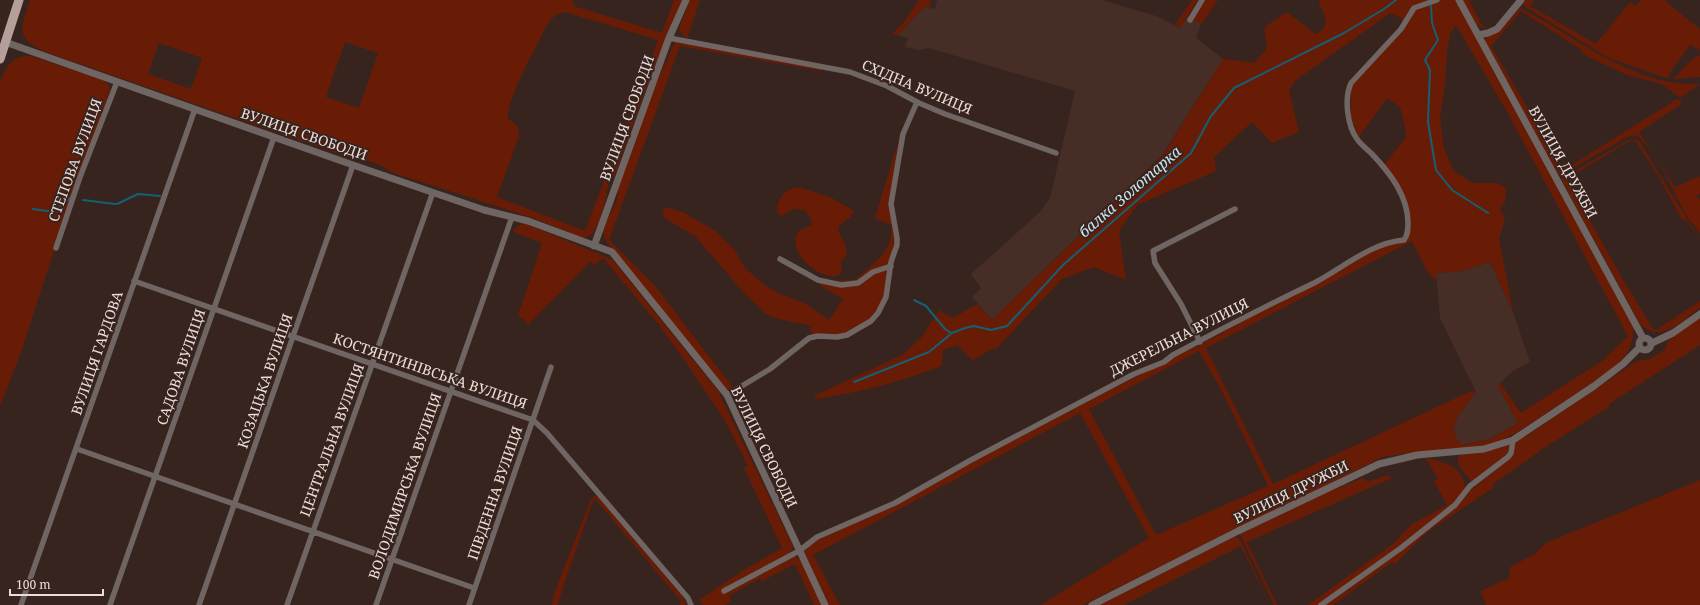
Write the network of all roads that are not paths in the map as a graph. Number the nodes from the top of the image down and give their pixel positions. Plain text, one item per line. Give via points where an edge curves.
1 (19, 0) edge
2 (686, 0) edge
3 (1202, 0) edge
4 (1437, 0) edge
5 (1459, 0) edge
6 (1522, 0) edge
7 (1190, 20) dead end
8 (1478, 34) junction
9 (670, 38) junction
10 (5, 42) junction
11 (0, 59) edge
12 (117, 82) junction
13 (917, 102) junction
14 (195, 110) junction
15 (274, 137) junction
16 (1056, 153) dead end
17 (353, 165) junction
18 (433, 192) junction
19 (1235, 209) dead end
20 (512, 217) junction
21 (594, 246) junction
22 (56, 248) dead end
23 (780, 259) dead end
24 (891, 266) junction
25 (134, 281) junction
26 (214, 308) junction
27 (1700, 314) edge
28 (294, 336) junction
29 (1643, 338) junction
30 (1200, 342) junction
31 (1652, 343) junction
32 (1640, 347) junction
33 (372, 364) junction
34 (551, 367) dead end
35 (451, 391) junction
36 (726, 395) junction
37 (533, 420) junction
38 (1513, 440) junction
39 (77, 449) junction
40 (155, 476) junction
41 (234, 504) junction
42 (312, 531) junction
43 (799, 551) junction
44 (392, 559) junction
45 (474, 588) junction
46 (724, 591) dead end
47 (21, 605) edge
48 (110, 605) edge
49 (199, 605) edge
50 (287, 605) edge
51 (376, 605) edge
52 (469, 605) edge
53 (691, 605) edge
54 (825, 605) edge
55 (1092, 605) edge
56 (1321, 605) edge

1 - 10 main road
2 - 9 street, ВУЛИЦЯ СВОБОДИ
3 - 7 street
4 - 30 street, ДЖЕРЕЛЬНА ВУЛИЦЯ via 1414,8 1401,29 1348,89 1350,120 1356,138 1380,164 1403,196 1408,209 1406,238 1380,246 1352,260
5 - 8 street, ВУЛИЦЯ ДРУЖБИ
6 - 8 street via 1497,29
8 - 29 street, ВУЛИЦЯ ДРУЖБИ
9 - 13 street, СХІДНА ВУЛИЦЯ via 850,72 887,86
9 - 21 street, ВУЛИЦЯ СВОБОДИ
10 - 11 main road
10 - 12 street, ВУЛИЦЯ СВОБОДИ
12 - 14 street, ВУЛИЦЯ СВОБОДИ
12 - 22 street, СТЕПОВА ВУЛИЦЯ
13 - 16 street, СХІДНА ВУЛИЦЯ
13 - 24 street via 903,134 891,198 897,238
14 - 15 street, ВУЛИЦЯ СВОБОДИ
14 - 25 street, ВУЛИЦЯ ГАРДОВА
15 - 17 street, ВУЛИЦЯ СВОБОДИ
15 - 26 street, САДОВА ВУЛИЦЯ
17 - 18 street, ВУЛИЦЯ СВОБОДИ
17 - 28 street, КОЗАЦЬКА ВУЛИЦЯ
18 - 20 street, ВУЛИЦЯ СВОБОДИ
18 - 33 street, ЦЕНТРАЛЬНА ВУЛИЦЯ
19 - 30 street via 1153,251 1155,263 1181,304
20 - 21 street, ВУЛИЦЯ СВОБОДИ via 535,223
20 - 35 street, ВОЛОДИМИРСЬКА ВУЛИЦЯ
21 - 36 street, ВУЛИЦЯ СВОБОДИ via 612,252
23 - 24 street via 818,280 841,285 858,283 873,272
24 - 36 street via 884,302 871,321 847,335 809,338 770,368
25 - 26 street, КОСТЯНТИНІВСЬКА ВУЛИЦЯ
25 - 39 street, ВУЛИЦЯ ГАРДОВА
26 - 28 street, КОСТЯНТИНІВСЬКА ВУЛИЦЯ
26 - 40 street, САДОВА ВУЛИЦЯ
27 - 31 street via 1673,333
28 - 33 street, КОСТЯНТИНІВСЬКА ВУЛИЦЯ
28 - 41 street, КОЗАЦЬКА ВУЛИЦЯ
29 - 31 street via 1648,338
29 - 32 street via 1639,343
30 - 43 street, ДЖЕРЕЛЬНА ВУЛИЦЯ via 971,460 895,503 817,537
31 - 32 street via 1648,350
32 - 38 street, ВУЛИЦЯ ДРУЖБИ via 1594,386
33 - 35 street, КОСТЯНТИНІВСЬКА ВУЛИЦЯ
33 - 42 street, ЦЕНТРАЛЬНА ВУЛИЦЯ
34 - 37 street, ПІВДЕННА ВУЛИЦЯ
35 - 37 street, КОСТЯНТИНІВСЬКА ВУЛИЦЯ
35 - 44 street, ВОЛОДИМИРСЬКА ВУЛИЦЯ
36 - 43 street, ВУЛИЦЯ СВОБОДИ
37 - 45 street, ПІВДЕННА ВУЛИЦЯ
37 - 53 street, КОСТЯНТИНІВСЬКА ВУЛИЦЯ via 673,580
38 - 55 street, ВУЛИЦЯ ДРУЖБИ via 1484,449 1417,455 1379,464 1238,531
38 - 56 street via 1508,457 1470,486 1455,506
39 - 40 street
39 - 47 street, ВУЛИЦЯ ГАРДОВА
40 - 41 street
40 - 48 street, САДОВА ВУЛИЦЯ
41 - 42 street
41 - 49 street, КОЗАЦЬКА ВУЛИЦЯ
42 - 44 street
42 - 50 street, ЦЕНТРАЛЬНА ВУЛИЦЯ
43 - 46 street, ДЖЕРЕЛЬНА ВУЛИЦЯ
43 - 54 street, ВУЛИЦЯ СВОБОДИ
44 - 45 street
44 - 51 street, ВОЛОДИМИРСЬКА ВУЛИЦЯ
45 - 52 street, ПІВДЕННА ВУЛИЦЯ

